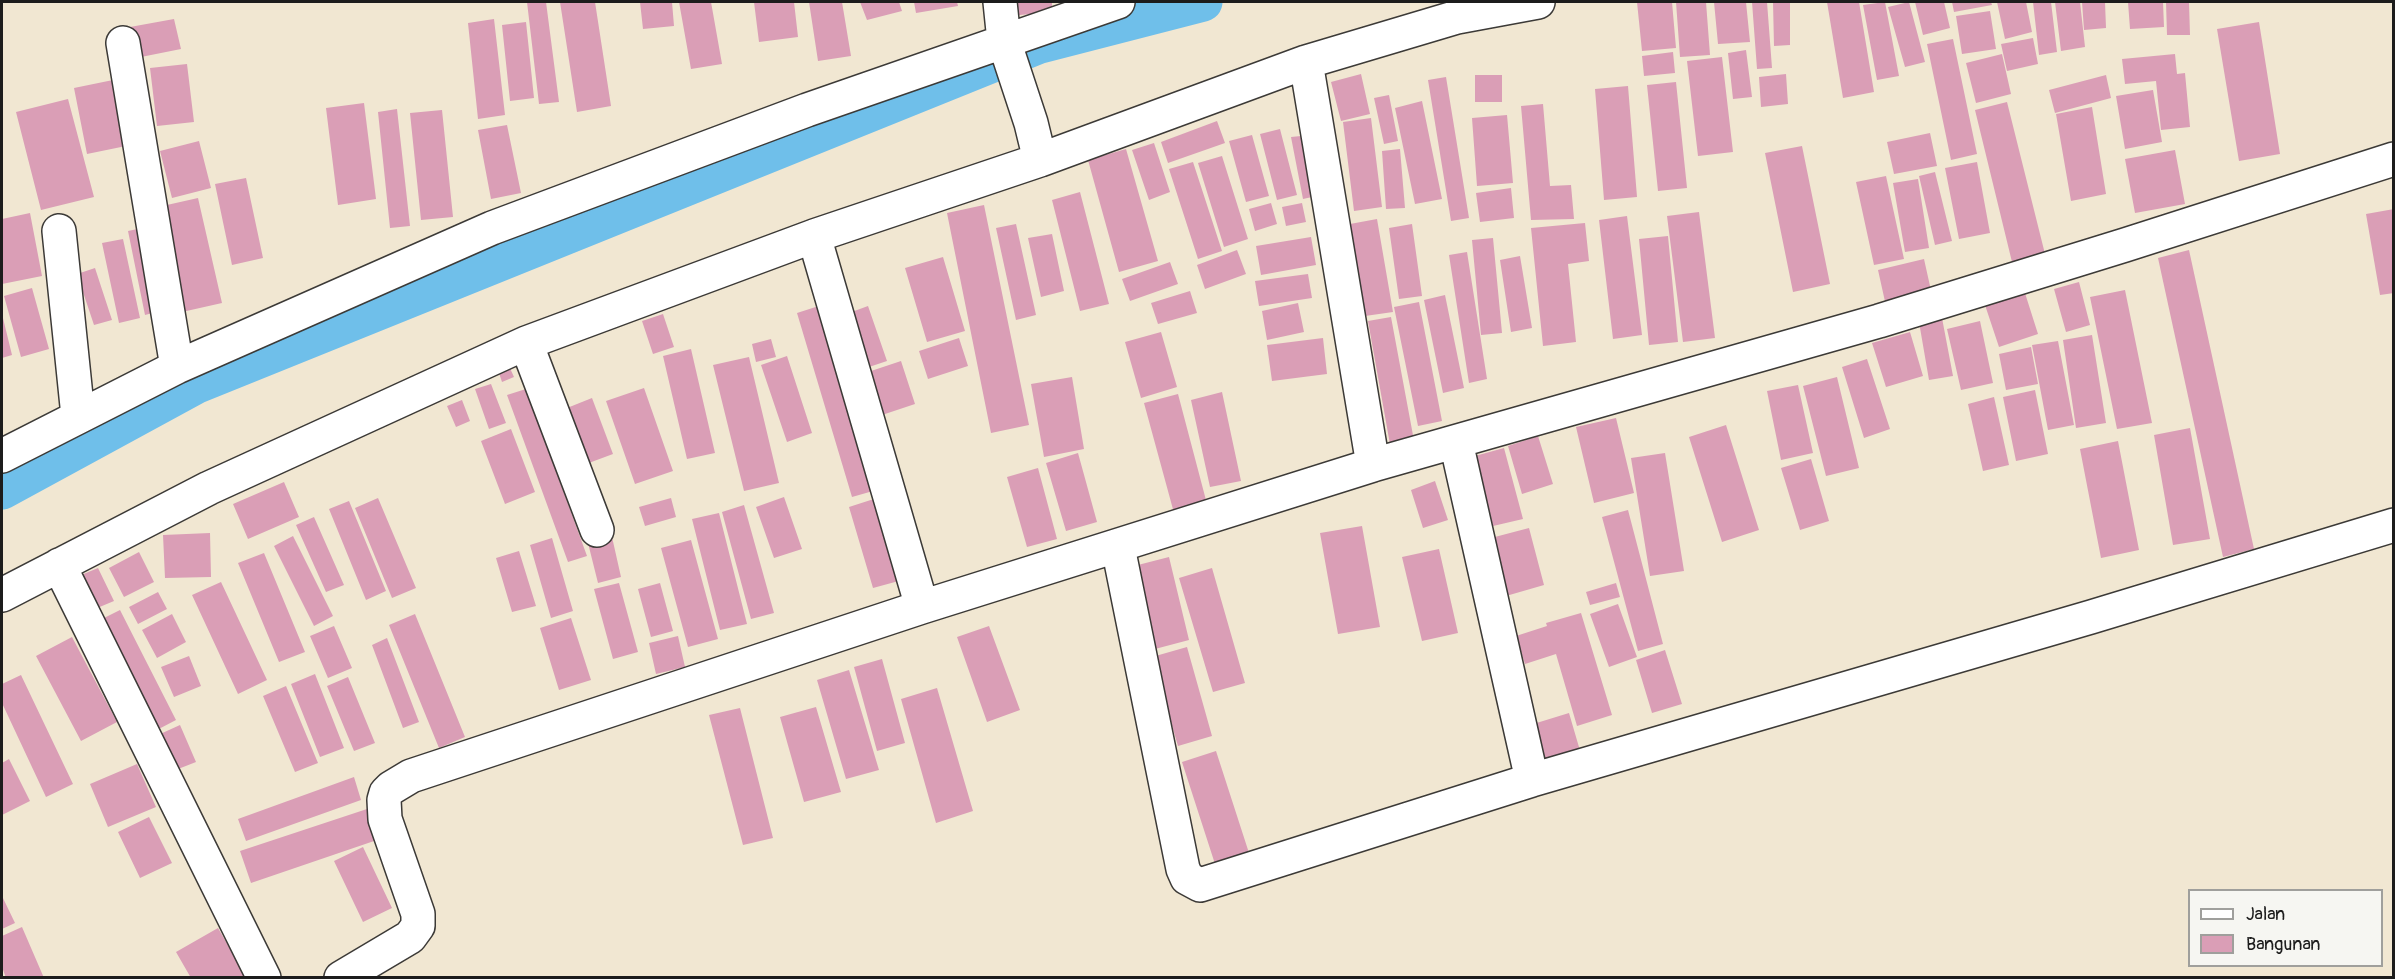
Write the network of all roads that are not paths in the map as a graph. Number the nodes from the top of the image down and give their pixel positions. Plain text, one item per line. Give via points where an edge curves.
1 (1000, 2) edge
2 (1118, 2) edge
3 (1538, 2) edge
4 (123, 43) dead end
5 (1006, 46) junction
6 (1306, 62) junction
7 (2394, 159) edge
8 (1040, 160) junction
9 (59, 231) dead end
10 (814, 236) junction
11 (526, 343) junction
12 (177, 367) junction
13 (78, 416) junction
14 (1456, 442) junction
15 (2, 456) edge
16 (1373, 465) junction
17 (2394, 525) edge
18 (597, 530) dead end
19 (1118, 547) junction
20 (59, 565) junction
21 (2, 595) edge
22 (922, 607) junction
23 (1532, 780) junction
24 (264, 978) edge
25 (341, 978) edge

1 - 5 street
2 - 5 street
3 - 6 street via 1457,17
4 - 12 street
5 - 8 street
5 - 12 street via 807,110 492,228
6 - 8 street
6 - 16 street
7 - 14 street via 1879,321
8 - 10 street
9 - 13 street
10 - 11 street
10 - 22 street
11 - 18 street
11 - 20 street via 209,488
12 - 13 street
13 - 15 street
14 - 16 street
14 - 23 street
16 - 19 street
17 - 23 street
19 - 22 street
19 - 23 street via 1183,869 1194,882 1209,883
20 - 21 street
20 - 24 street
22 - 25 street via 411,776 391,788 384,800 385,819 418,914 418,926 410,938

